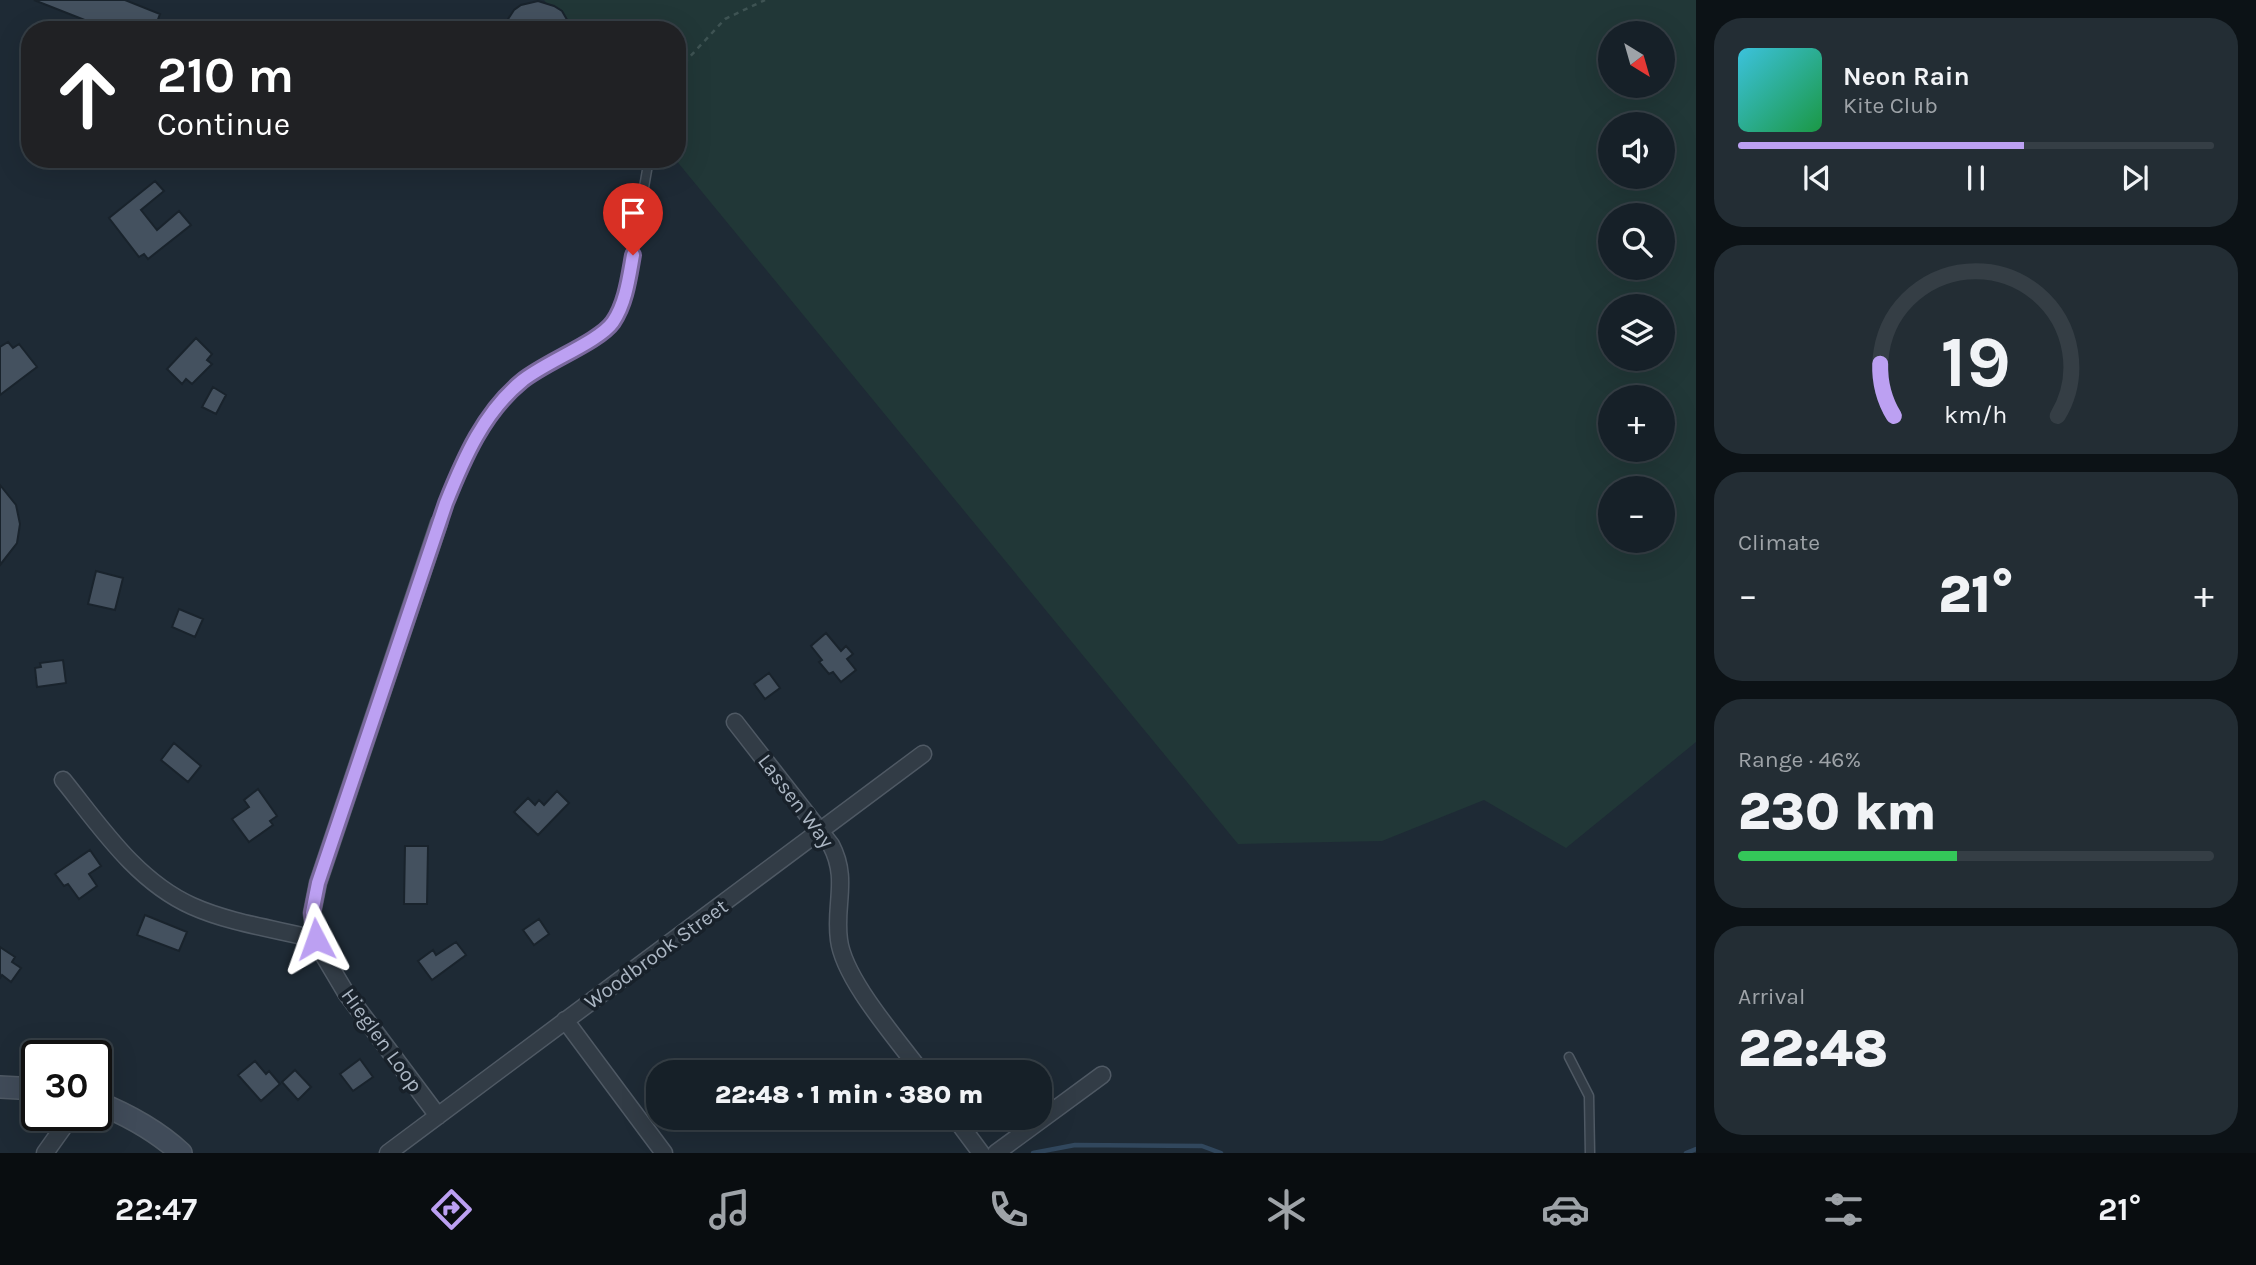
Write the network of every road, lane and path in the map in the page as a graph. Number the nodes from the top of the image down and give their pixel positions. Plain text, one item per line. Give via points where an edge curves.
1 (765, 0) edge
2 (686, 62) edge
3 (647, 168) edge
4 (439, 523) joint
5 (735, 722) dead end
6 (923, 754) dead end
7 (63, 780) dead end
8 (822, 832) junction
9 (316, 939) junction
10 (565, 1020) junction
11 (1569, 1057) dead end
12 (912, 1060) edge
13 (1102, 1075) dead end
14 (0, 1087) edge
15 (21, 1088) edge
16 (112, 1109) edge
17 (438, 1116) junction
18 (964, 1130) edge
19 (61, 1131) edge
20 (45, 1153) edge
21 (181, 1153) edge
22 (388, 1153) edge
23 (664, 1153) edge
24 (981, 1153) edge
25 (996, 1153) edge
26 (1591, 1153) edge

1 - 2 path via 725,19
3 - 4 lane via 628,279 612,323 540,367 503,400 464,458
4 - 9 street, Hieglen Loop via 318,883 312,913
5 - 8 street, Lassen Way
6 - 8 street, Woodbrook Street
7 - 9 street via 120,851 168,892 212,914
8 - 10 street, Woodbrook Street
8 - 12 street, Lassen Way via 841,868 838,924 843,956
9 - 17 street, Hieglen Loop via 346,993
10 - 17 street, Woodbrook Street
10 - 23 street
11 - 26 lane via 1589,1096
13 - 25 street
14 - 15 main road
16 - 21 main road via 167,1140
17 - 22 street, Woodbrook Street
18 - 24 street
19 - 20 street

